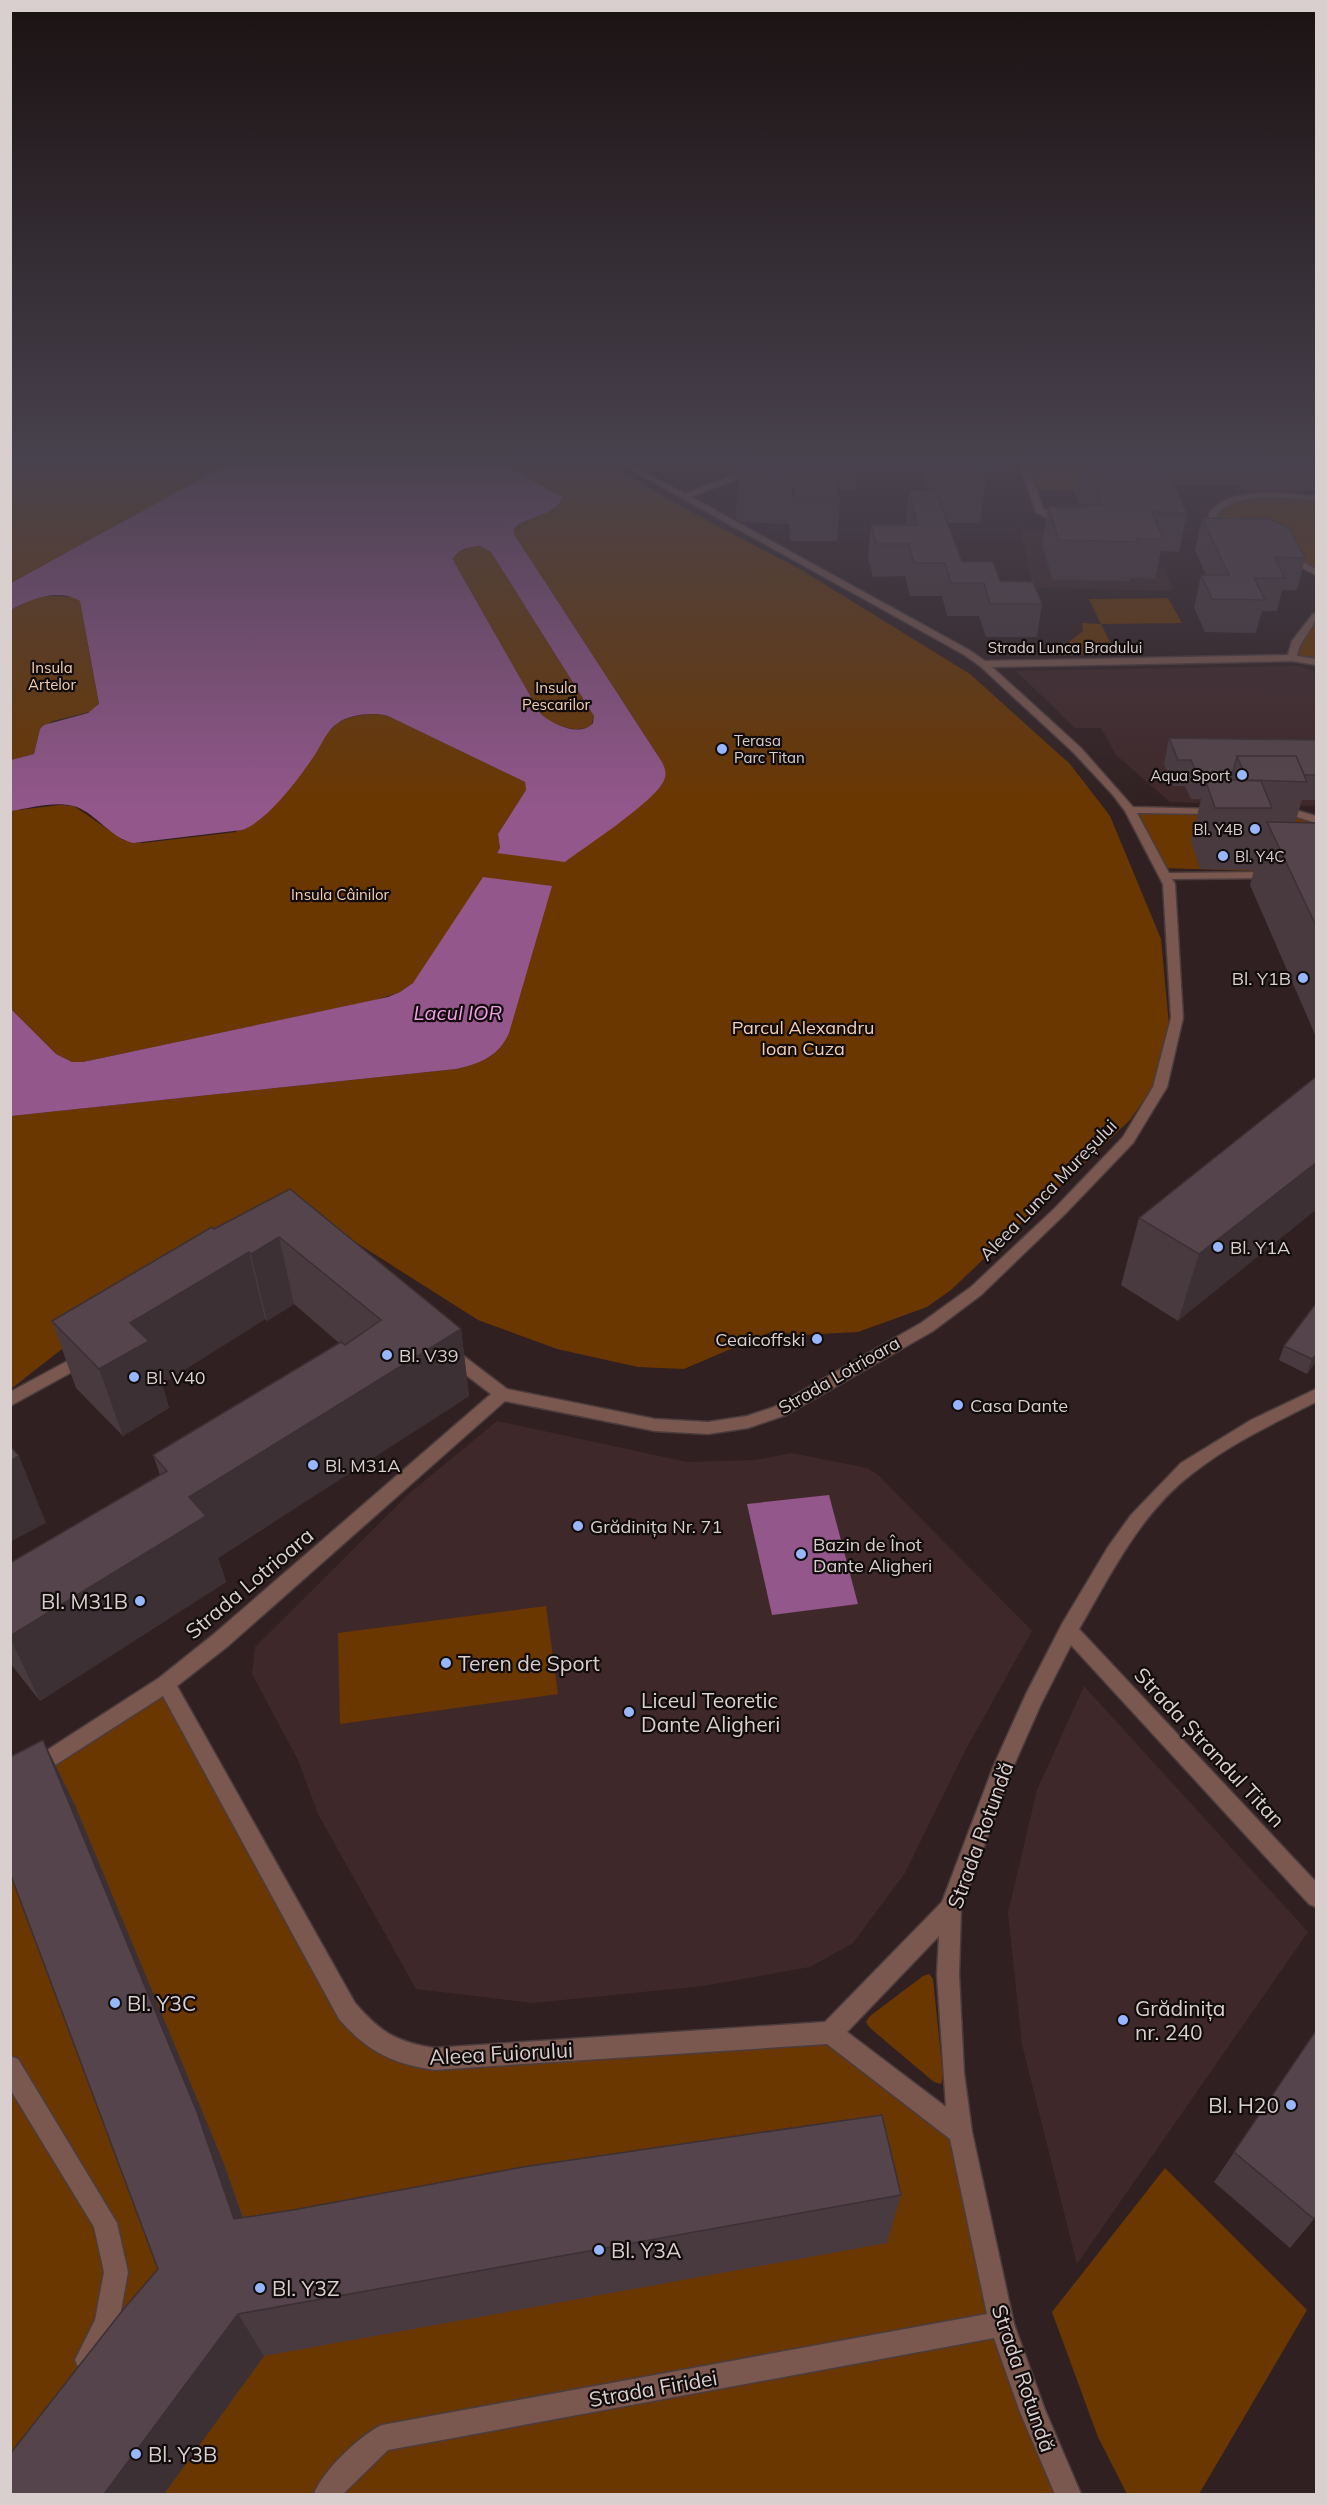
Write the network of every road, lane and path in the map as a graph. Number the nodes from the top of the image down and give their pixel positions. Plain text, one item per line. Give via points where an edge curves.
1 (829, 575) edge
2 (1317, 616) edge
3 (1292, 658) junction
4 (1317, 662) edge
5 (983, 664) junction
6 (1130, 810) junction
7 (1235, 811) edge
8 (1270, 812) edge
9 (1317, 820) edge
10 (1276, 875) edge
11 (1166, 876) junction
12 (927, 1327) joint
13 (436, 1344) edge
14 (102, 1347) edge
15 (502, 1394) junction
16 (1317, 1395) edge
17 (10, 1400) edge
18 (1069, 1630) junction
19 (166, 1684) junction
20 (10, 1785) edge
21 (1317, 1897) edge
22 (950, 1909) junction
23 (830, 2033) junction
24 (10, 2067) edge
25 (960, 2132) junction
26 (1002, 2324) junction
27 (79, 2377) edge
28 (327, 2494) edge
29 (1068, 2494) edge

1 - 5 street, Strada Lunca Bradului
2 - 3 street via 1296,641
3 - 4 street, Strada Lunca Bradului
3 - 5 street, Strada Lunca Bradului
5 - 6 street, Aleea Lunca Mureșului via 1077,750
6 - 7 street
6 - 11 street, Aleea Lunca Mureșului
8 - 9 street
10 - 11 street
11 - 12 street, Aleea Lunca Mureșului via 1172,894 1177,1018 1160,1087 1128,1140 1060,1211 976,1291
12 - 15 street, Strada Lotrioara via 780,1411 730,1426 655,1425
13 - 15 street, Strada Lotrioara
14 - 17 street
15 - 19 street, Strada Lotrioara
16 - 18 street, Strada Rotundă via 1257,1424 1172,1481 1114,1552
18 - 21 street, Strada Ștrandul Titan
18 - 22 street, Strada Rotundă via 1004,1765
19 - 20 street, Strada Lotrioara
19 - 23 street, Aleea Fuiorului via 347,2011 379,2044 405,2055 434,2060
22 - 23 street
22 - 25 street, Strada Rotundă via 948,1976
23 - 25 street
24 - 27 street via 105,2223 116,2272 108,2322
25 - 26 street, Strada Rotundă
26 - 28 street, Strada Firidei via 382,2438
26 - 29 street, Strada Rotundă

